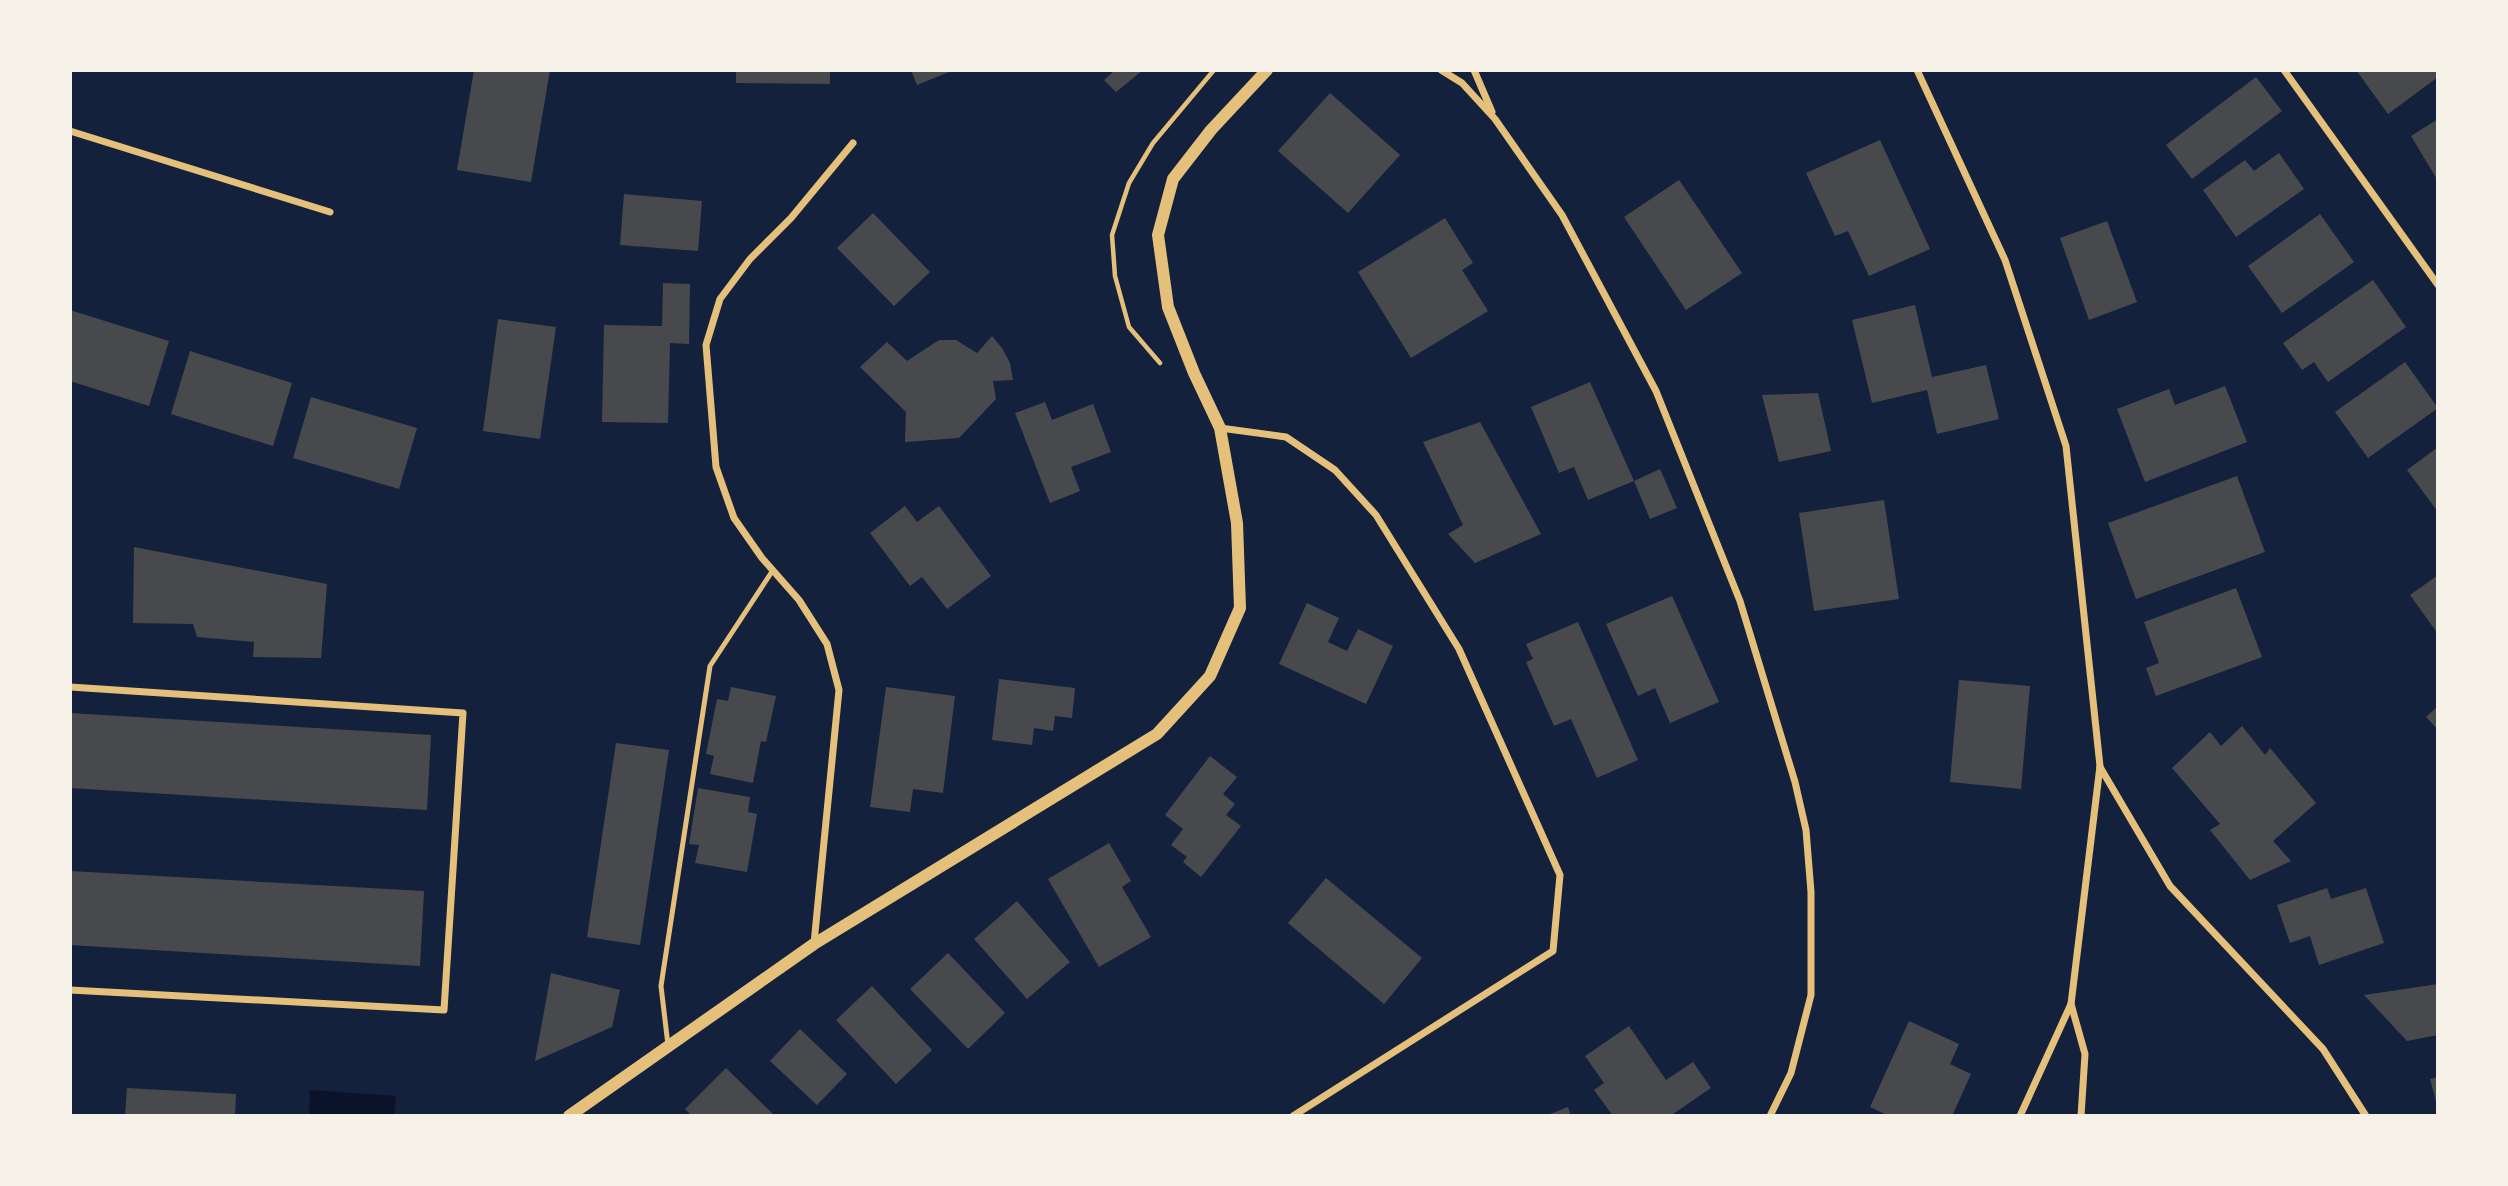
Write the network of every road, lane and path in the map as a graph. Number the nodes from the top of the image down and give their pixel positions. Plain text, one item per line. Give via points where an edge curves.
1 (1267, 70) edge
2 (1441, 70) edge
3 (1474, 70) edge
4 (1917, 70) edge
5 (2284, 70) edge
6 (1495, 119) junction
7 (70, 131) edge
8 (853, 143) dead end
9 (330, 212) dead end
10 (2438, 285) edge
11 (1220, 428) junction
12 (773, 570) junction
13 (70, 687) edge
14 (2100, 766) junction
15 (814, 944) junction
16 (70, 990) edge
17 (2071, 1004) junction
18 (668, 1046) junction
19 (569, 1116) edge
20 (1293, 1116) edge
21 (1770, 1116) edge
22 (2020, 1116) edge
23 (2081, 1116) edge
24 (2366, 1116) edge

1 - 11 street via 1173,179 1158,235 1168,307
2 - 6 street via 1462,83
3 - 6 street
4 - 14 street via 2005,260 2066,446
5 - 10 street
6 - 21 street via 1562,215 1656,391 1740,601 1795,782 1806,830 1811,892 1811,995 1791,1073
7 - 9 street
8 - 12 street via 720,299 706,345 716,467 734,518
11 - 15 street via 1237,523 1240,608 1210,677 1157,734
11 - 20 street via 1286,437 1335,470 1376,515 1459,649 1560,875 1553,951
12 - 15 street via 827,644 839,690
12 - 18 lane via 710,667 661,986
13 - 16 street via 463,713 444,1010
14 - 17 street
14 - 24 street via 2170,886 2323,1049
15 - 18 street
17 - 22 street
17 - 23 street via 2085,1054
18 - 19 street

